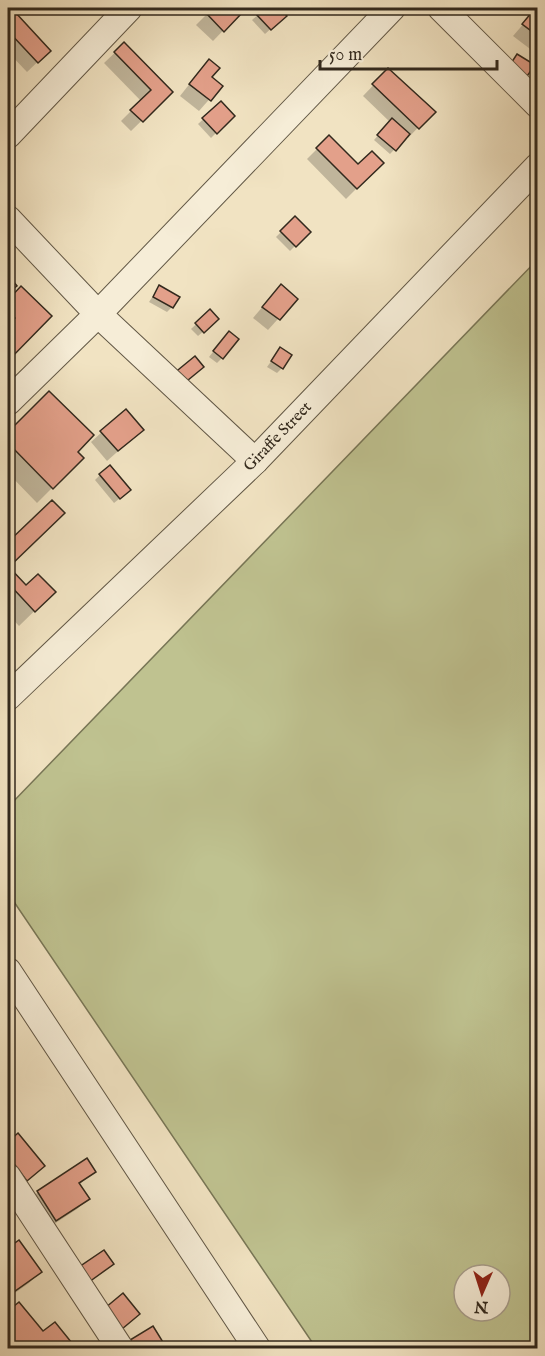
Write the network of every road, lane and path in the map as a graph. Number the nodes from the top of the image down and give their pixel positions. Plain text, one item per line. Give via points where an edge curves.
1 (129, 8) edge
2 (392, 8) edge
3 (441, 8) edge
4 (537, 105) edge
5 (8, 135) edge
6 (537, 166) edge
7 (8, 219) edge
8 (98, 314) junction
9 (8, 402) edge
10 (255, 461) junction
11 (8, 697) edge
12 (8, 971) edge
13 (8, 1177) edge
14 (120, 1348) edge
15 (257, 1348) edge

1 - 5 street
2 - 8 street
3 - 4 street
6 - 10 street, Giraffe Street
7 - 8 street
8 - 9 street
8 - 10 street
10 - 11 street, Giraffe Street
12 - 15 street
13 - 14 street

